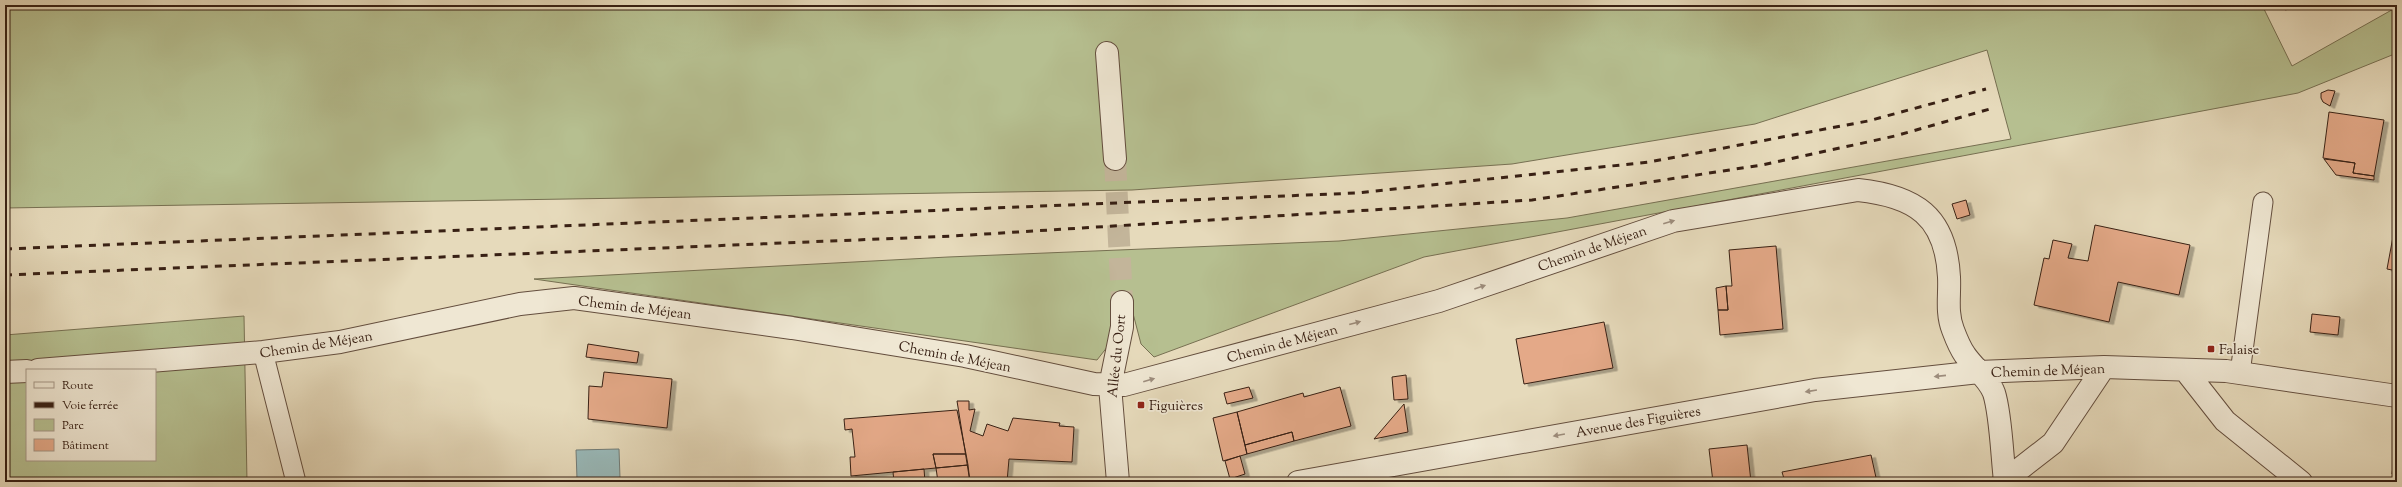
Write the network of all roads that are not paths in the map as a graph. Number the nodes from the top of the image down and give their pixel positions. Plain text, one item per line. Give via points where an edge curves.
1 (1107, 54) dead end
2 (1114, 158) tunnel mouth
3 (2263, 202) dead end
4 (1122, 302) tunnel mouth
5 (263, 352) junction
6 (2104, 367) junction
7 (50, 369) edge
8 (2185, 370) junction
9 (26, 371) edge
10 (5, 372) edge
11 (1979, 372) junction
12 (2240, 373) junction
13 (1110, 386) junction
14 (2397, 396) edge
15 (2004, 481) edge
16 (296, 482) edge
17 (1118, 482) edge
18 (1298, 482) edge
19 (2301, 482) edge

1 - 2 street
3 - 12 lane
4 - 13 street, Allée du Oort via 1122,327
5 - 7 street, Chemin de Méjean
5 - 13 street, Chemin de Méjean via 340,342 520,304 574,298 792,328 965,356
5 - 16 lane
6 - 8 street, Chemin de Méjean
6 - 11 street, Chemin de Méjean
6 - 15 street via 2053,443
8 - 12 street, Chemin de Méjean
8 - 19 street via 2225,421
9 - 10 street
13 -> 11 street, Chemin de Méjean via 1138,383 1439,300 1673,221 1858,190 1874,192 1916,207 1937,225 1948,264 1948,312 1964,354
11 - 15 street via 1994,393
11 -> 18 street, Avenue des Figuières via 1815,390
12 - 14 street, Chemin de Méjean
13 - 17 street, Allée du Oort

